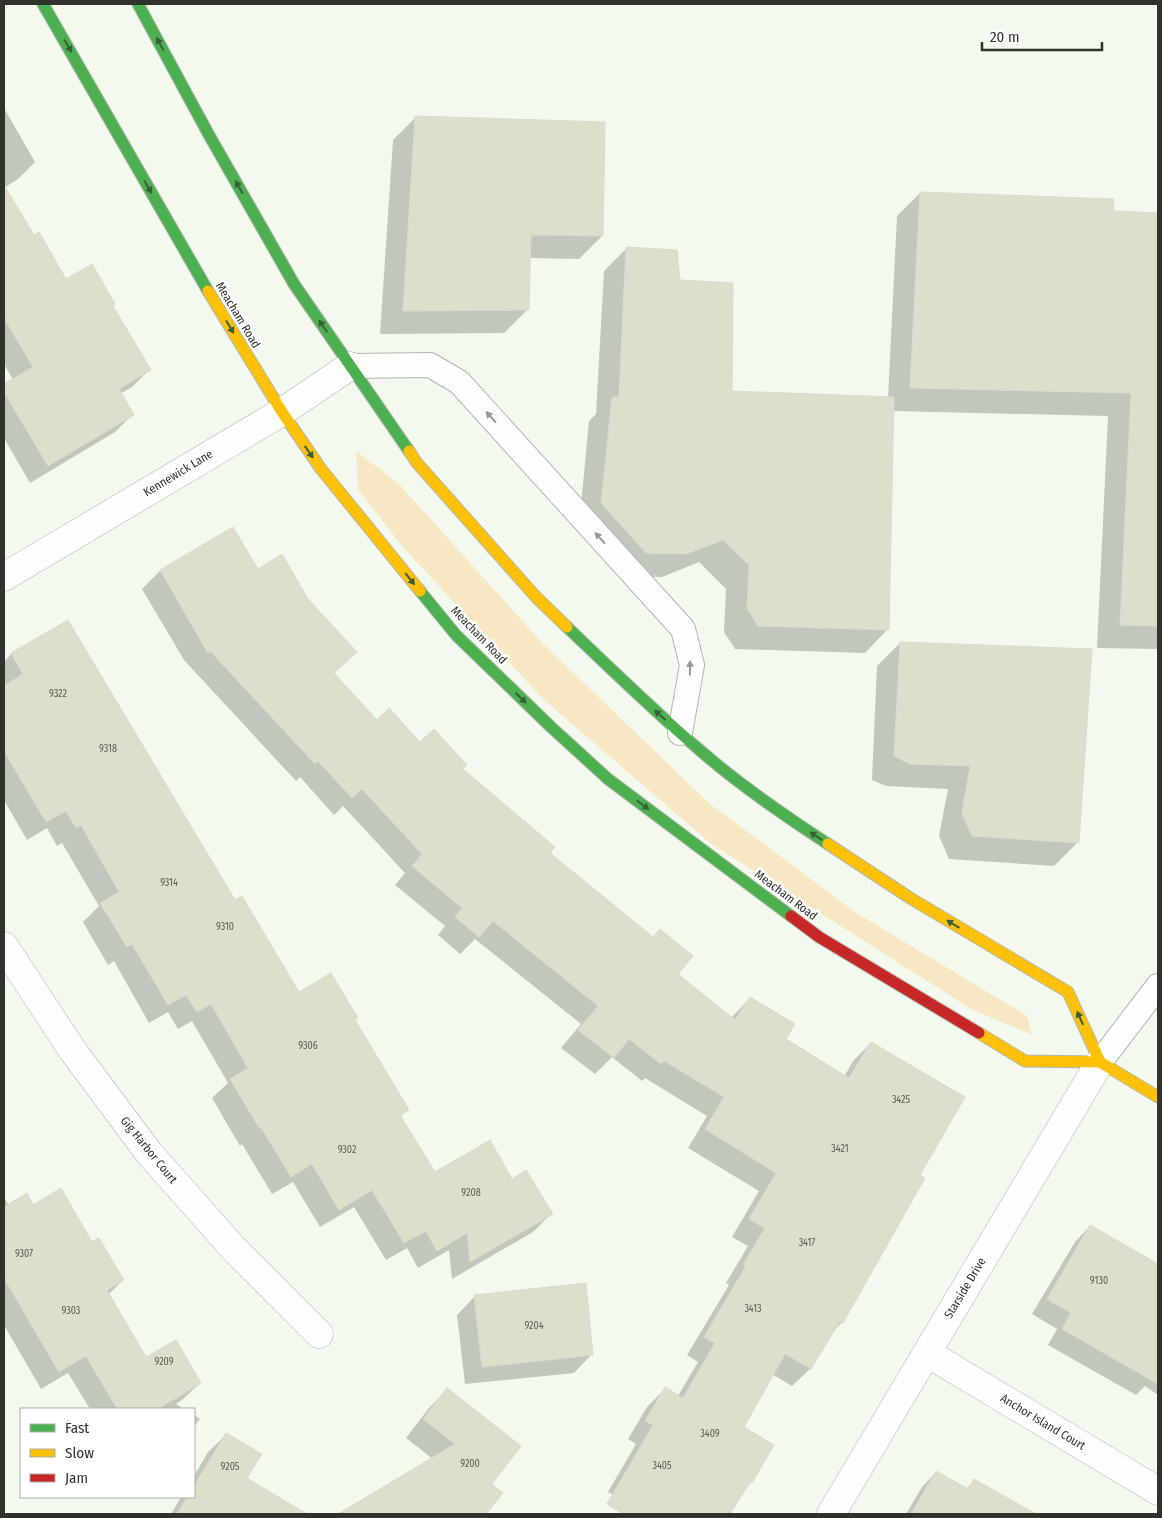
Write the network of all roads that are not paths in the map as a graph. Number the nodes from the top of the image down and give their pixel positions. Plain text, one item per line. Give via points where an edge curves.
1 (43, 4) edge
2 (138, 4) edge
3 (350, 366) junction
4 (282, 412) junction
5 (4, 577) edge
6 (680, 733) junction
7 (4, 946) edge
8 (1158, 986) edge
9 (1100, 1062) junction
10 (1158, 1097) edge
11 (319, 1334) dead end
12 (927, 1353) junction
13 (1158, 1491) edge
14 (831, 1514) edge

1 -> 4 street, Meacham Road via 206,288
3 -> 2 street via 294,284
3 - 4 street, Kennewick Lane
6 -> 3 street via 536,597 417,463
6 -> 3 lane via 692,665 683,629 459,382 430,365
4 - 5 street, Kennewick Lane
4 -> 9 street, Meacham Road via 321,469 456,635 608,779 819,936 1025,1061
9 -> 6 street via 1068,992 910,898 790,819
7 - 11 street, Gig Harbor Court via 73,1051 150,1153 234,1248
8 - 9 lane
9 - 10 street
9 - 12 street, Starside Drive
12 - 13 street, Anchor Island Court
12 - 14 street, Starside Drive

